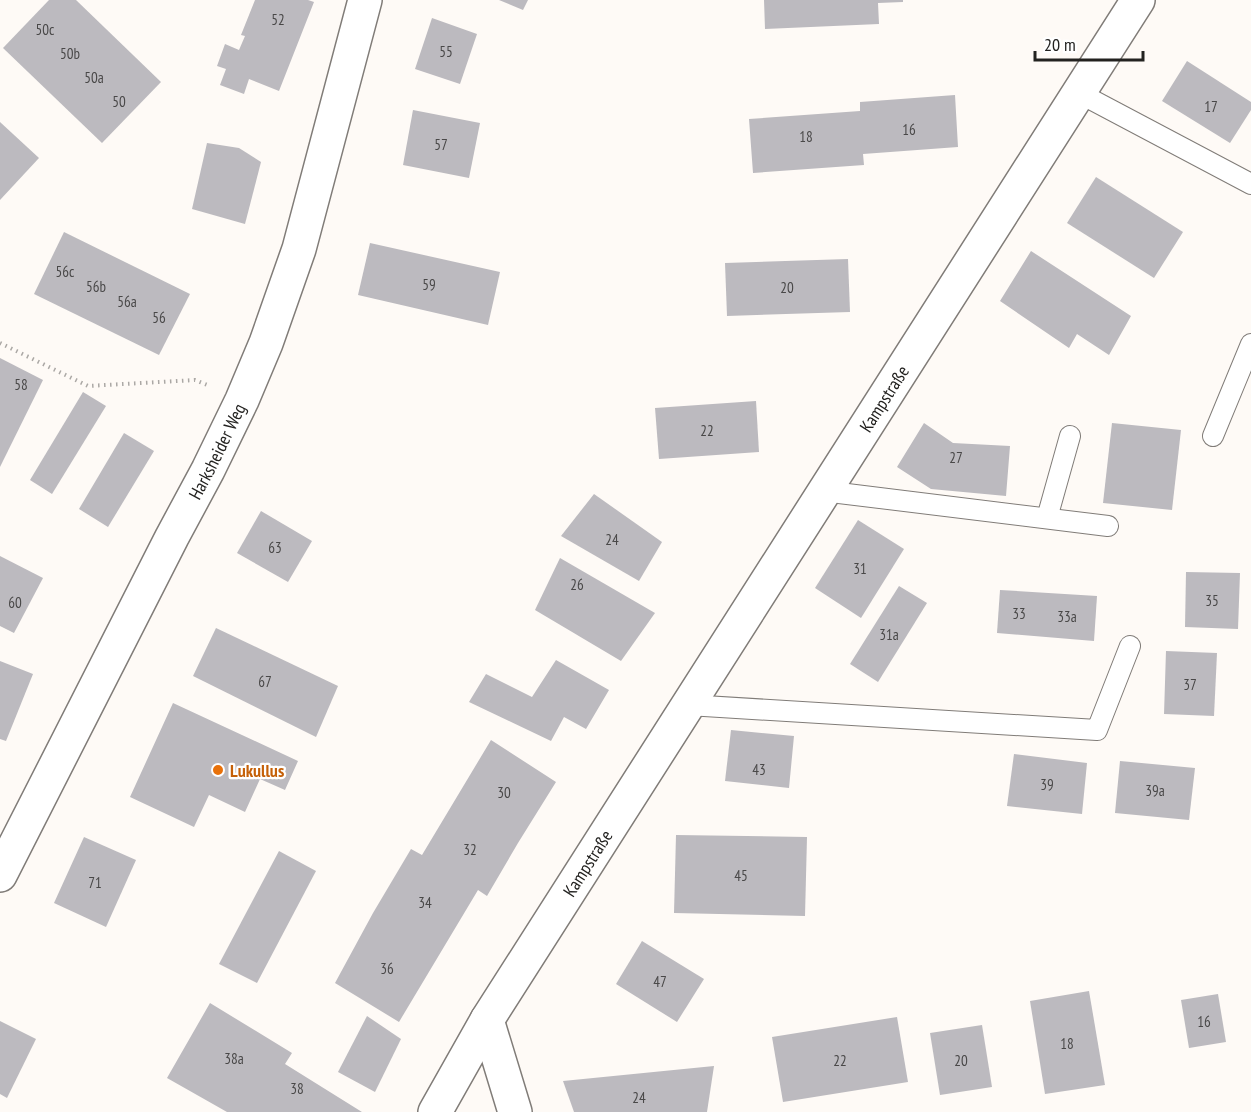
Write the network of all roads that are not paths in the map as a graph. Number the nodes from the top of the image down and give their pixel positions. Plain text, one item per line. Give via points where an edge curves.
1 (365, 0) edge
2 (1138, 0) edge
3 (1079, 93) junction
4 (1251, 184) edge
5 (1251, 344) edge
6 (1070, 436) dead end
7 (1213, 436) dead end
8 (839, 493) dead end
9 (1047, 518) junction
10 (1108, 526) dead end
11 (1130, 646) dead end
12 (688, 705) junction
13 (7, 843) edge
14 (0, 875) edge
15 (487, 1020) junction
16 (435, 1112) edge
17 (515, 1112) edge

1 - 13 street, Harksheider Weg via 299,249 242,400
2 - 3 street, Kampstraße
3 - 4 lane
3 - 12 street, Kampstraße
5 - 7 lane
6 - 9 lane
8 - 9 lane
9 - 10 lane
11 - 12 lane via 1097,730
12 - 15 street, Kampstraße
13 - 14 street, Harksheider Weg
15 - 16 street, Kampstraße
15 - 17 street

